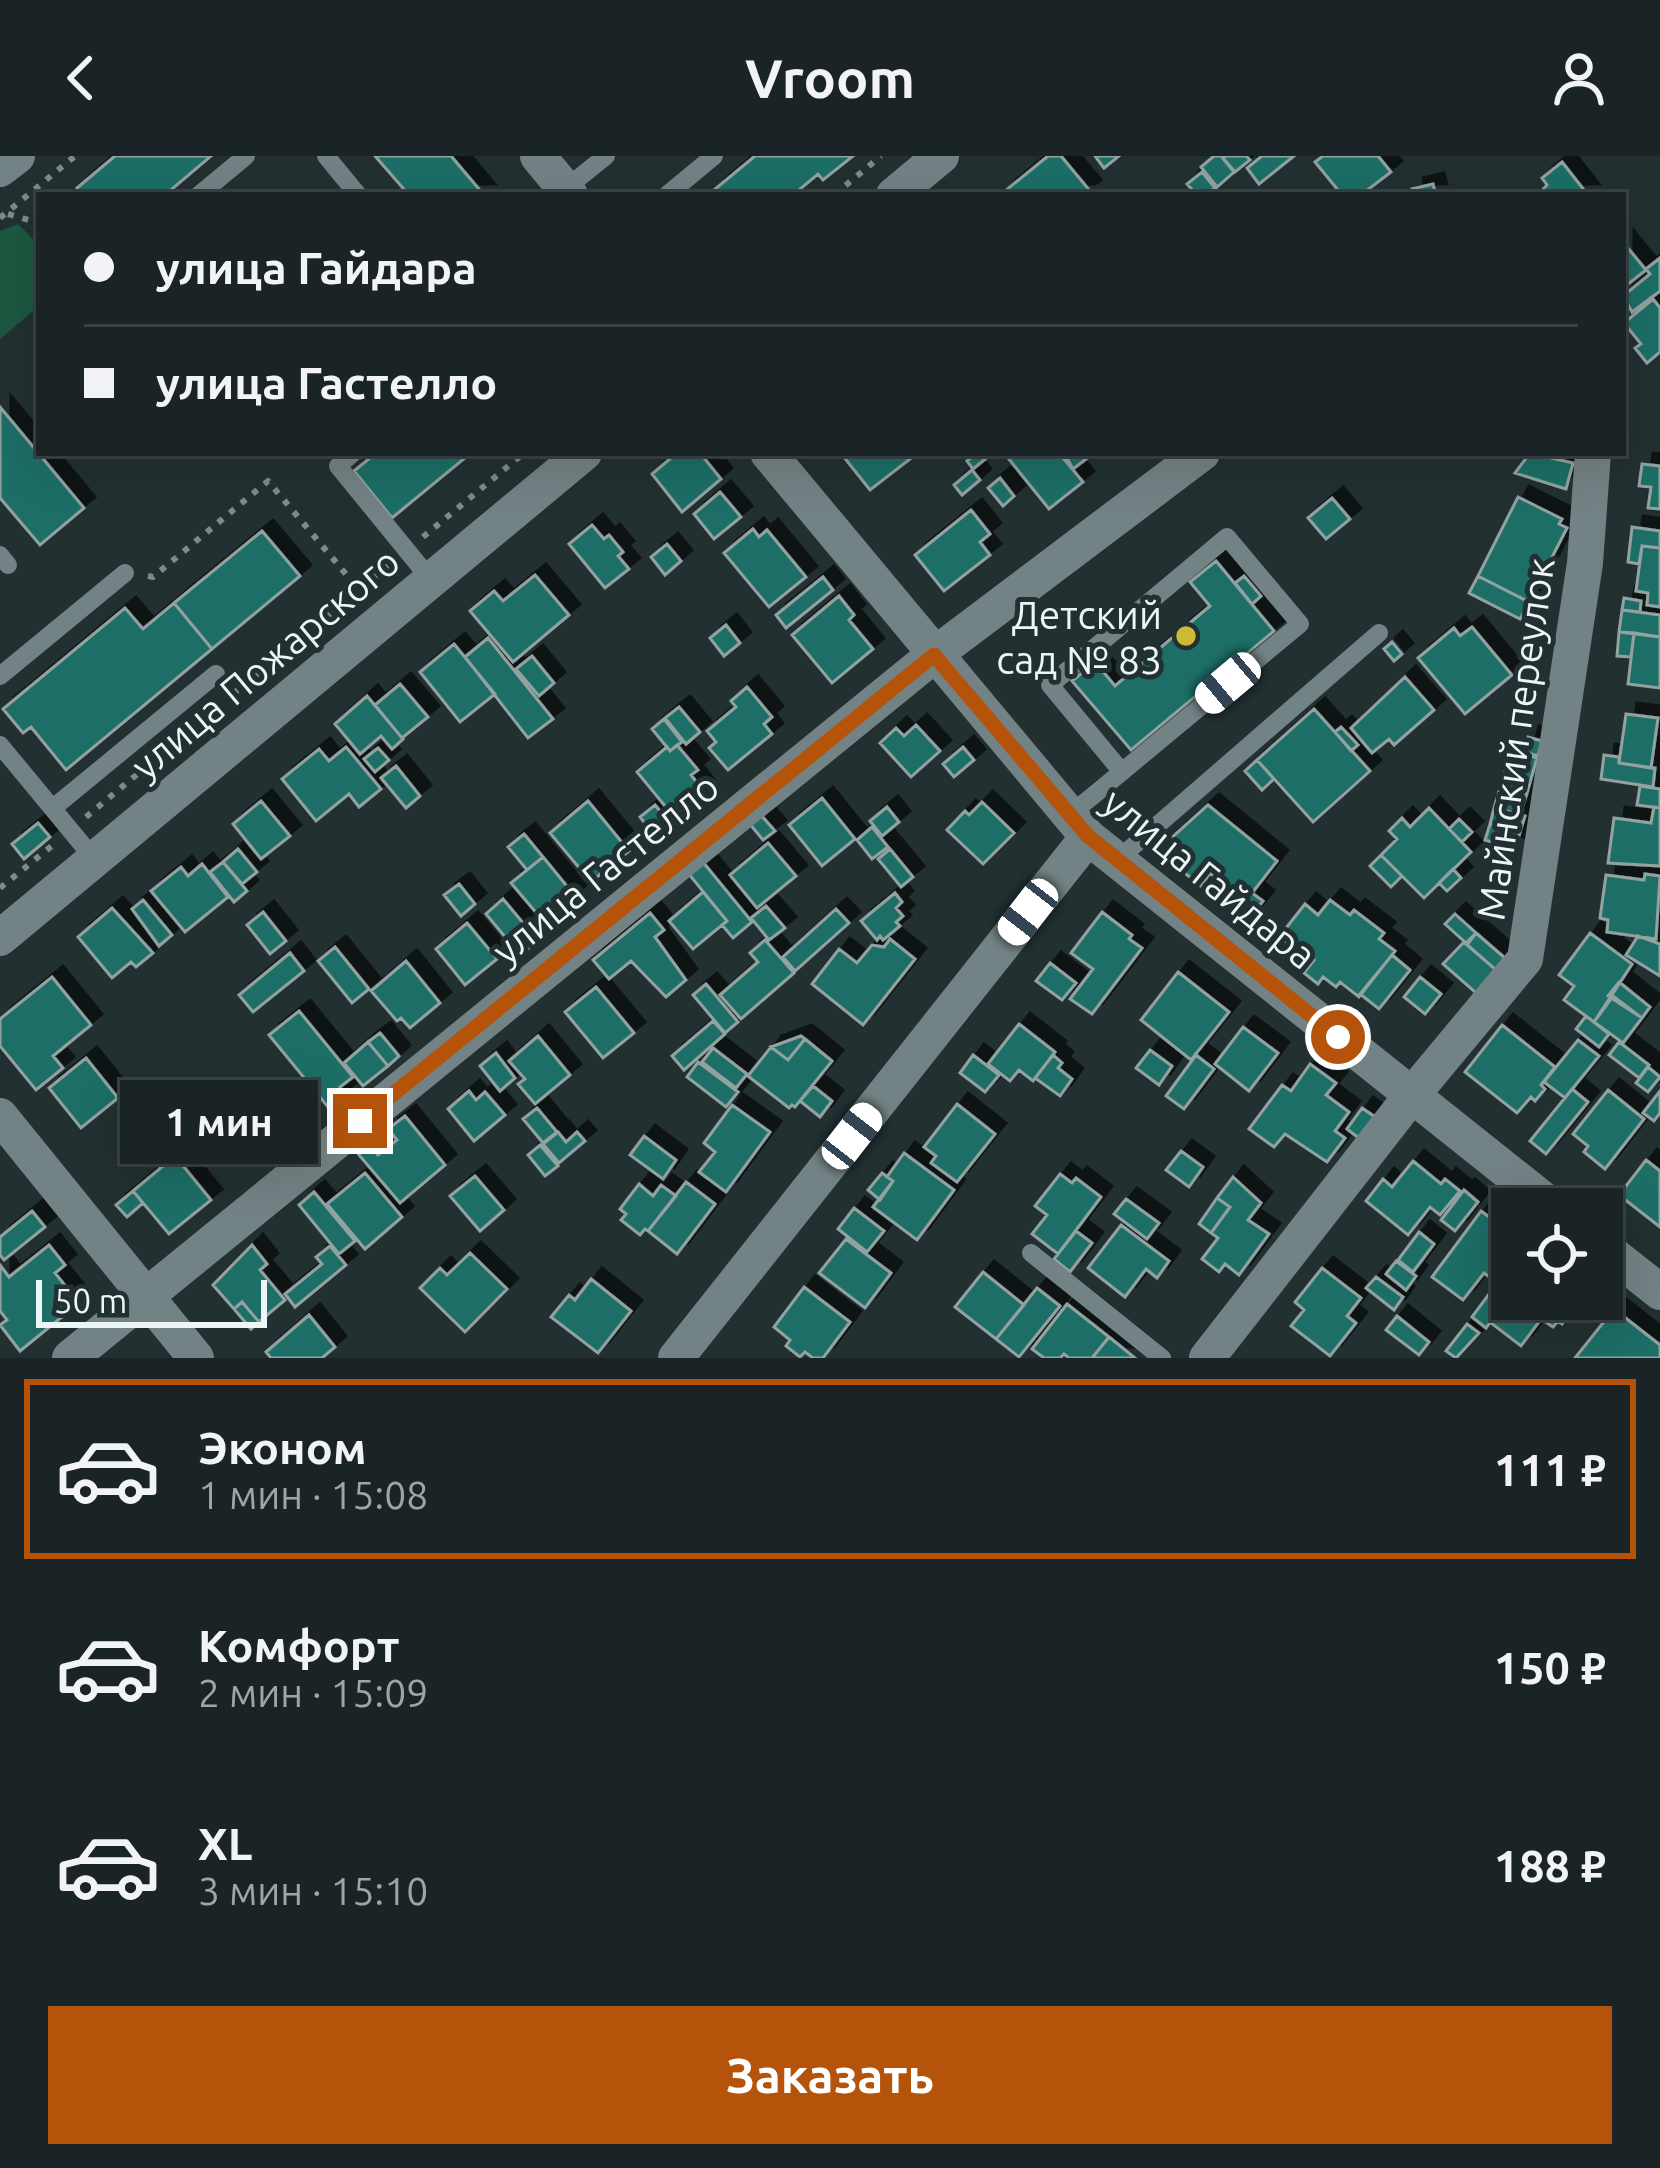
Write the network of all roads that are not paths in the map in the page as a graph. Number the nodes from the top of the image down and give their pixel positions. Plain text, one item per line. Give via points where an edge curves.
1 (16, 156) edge
2 (245, 156) edge
3 (326, 156) edge
4 (538, 156) edge
5 (606, 156) edge
6 (714, 156) edge
7 (941, 156) edge
8 (0, 170) edge
9 (203, 192) edge
10 (356, 192) edge
11 (568, 192) edge
12 (671, 192) edge
13 (898, 192) edge
14 (580, 456) edge
15 (770, 456) edge
16 (1198, 456) edge
17 (1593, 456) edge
18 (340, 457) edge
19 (125, 573) road end
20 (431, 580) junction
21 (1379, 633) dead end
22 (934, 655) junction
23 (216, 674) dead end
24 (0, 676) edge
25 (0, 745) edge
26 (1122, 772) junction
27 (53, 808) junction
28 (1078, 826) junction
29 (95, 860) junction
30 (1117, 861) junction
31 (0, 938) edge
32 (1412, 1095) junction
33 (0, 1116) edge
34 (1529, 1188) edge
35 (1031, 1253) dead end
36 (1623, 1263) edge
37 (1660, 1292) edge
38 (145, 1296) junction
39 (70, 1358) edge
40 (196, 1358) edge
41 (676, 1358) edge
42 (1162, 1358) edge
43 (1207, 1358) edge

1 - 8 street
2 - 9 lane
3 - 10 lane
4 - 11 street
5 - 11 lane
6 - 12 lane
7 - 13 street
14 - 20 street, улица Пожарского
15 - 22 street, улица Гайдара
16 - 22 street, улица Гастелло
17 - 32 street, Майнский переулок via 1585,563 1525,959
18 - 20 lane
19 - 24 lane
20 - 29 street, улица Пожарского
21 - 30 lane
22 - 28 street, улица Гайдара
22 - 38 street, улица Гастелло
23 - 27 lane
25 - 27 lane
26 - 26 lane via 1300,623 1227,537 1049,685
26 - 28 lane
27 - 29 lane
28 - 30 street, улица Гайдара
28 - 41 street
29 - 31 street, улица Пожарского
30 - 32 street, улица Гайдара
32 - 34 street, улица Гайдара
32 - 43 street, Майнский переулок
33 - 38 street
35 - 42 lane
36 - 37 street
38 - 39 street, улица Гастелло
38 - 40 street

